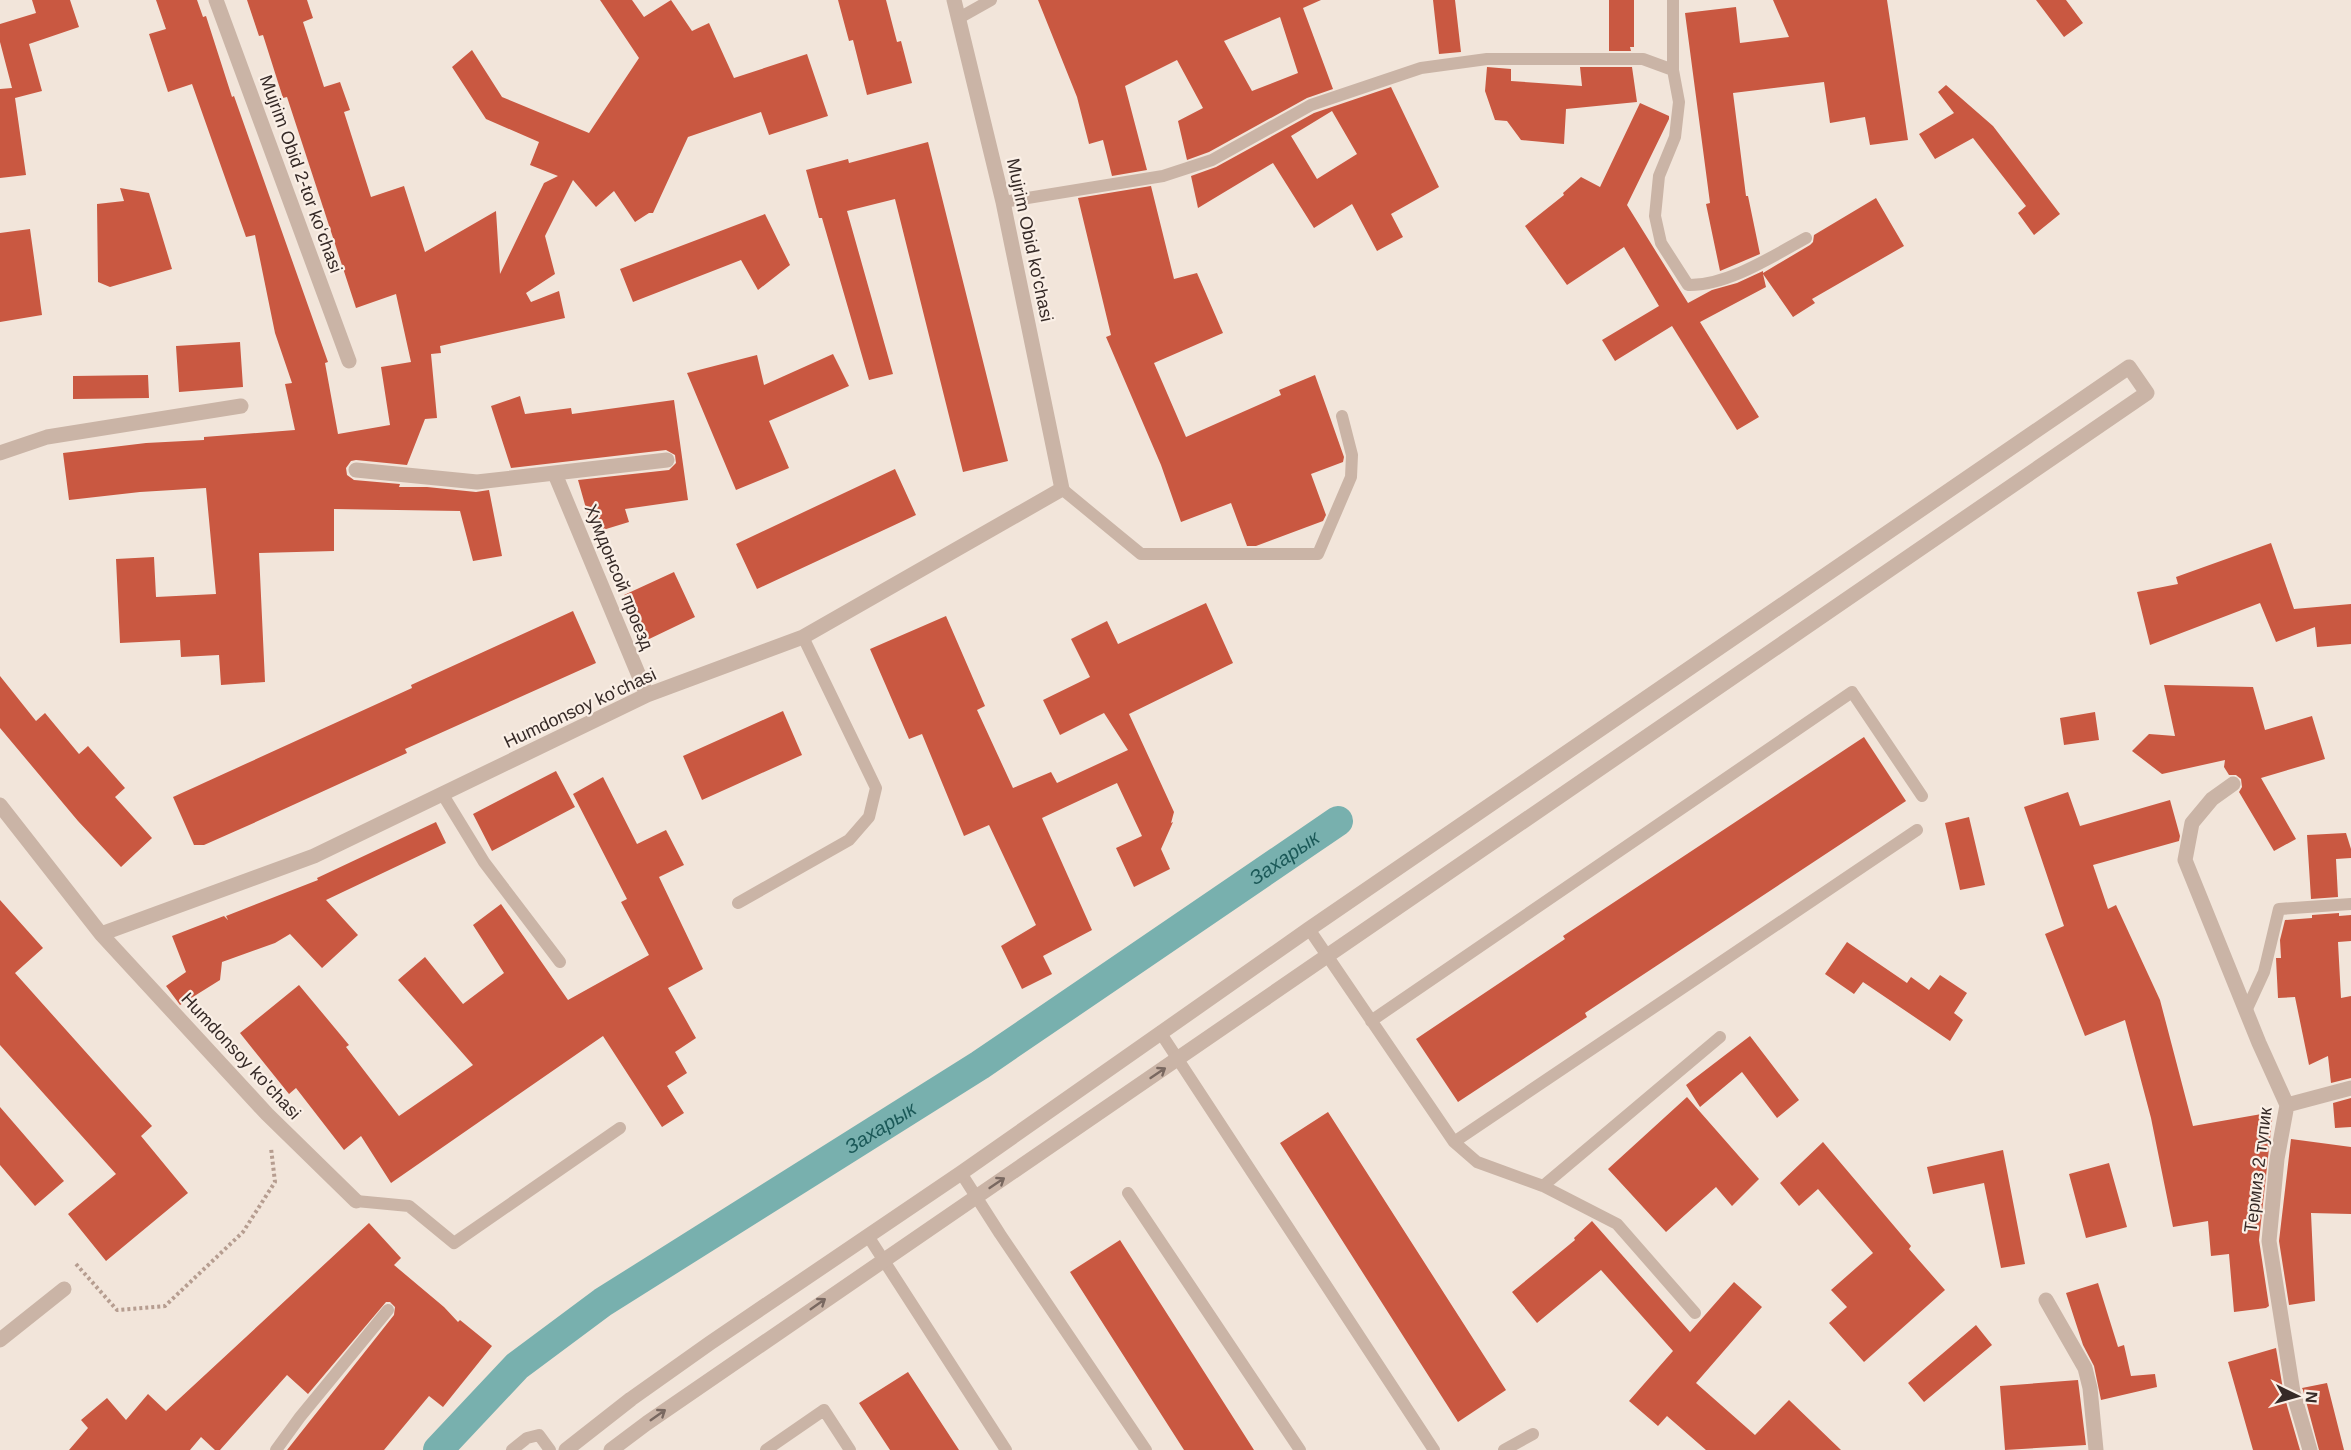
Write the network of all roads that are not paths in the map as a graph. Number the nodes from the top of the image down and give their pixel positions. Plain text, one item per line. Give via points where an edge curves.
1 (216, 0) edge
2 (954, 0) edge
3 (991, 0) edge
4 (1673, 0) edge
5 (959, 18) junction
6 (1673, 70) junction
7 (1003, 202) junction
8 (1806, 238) dead end
9 (349, 361) dead end
10 (241, 406) dead end
11 (1342, 416) dead end
12 (0, 453) edge
13 (667, 460) dead end
14 (356, 470) dead end
15 (555, 474) junction
16 (1062, 489) junction
17 (803, 637) junction
18 (647, 695) junction
19 (2233, 784) dead end
20 (443, 795) junction
21 (1922, 796) dead end
22 (0, 805) edge
23 (1917, 830) dead end
24 (738, 903) dead end
25 (2351, 904) edge
26 (1309, 929) junction
27 (101, 934) junction
28 (1327, 957) junction
29 (560, 962) dead end
30 (2246, 1011) junction
31 (1371, 1021) junction
32 (1160, 1032) junction
33 (1720, 1037) dead end
34 (1179, 1060) junction
35 (2351, 1088) edge
36 (2287, 1105) junction
37 (620, 1128) dead end
38 (1454, 1142) junction
39 (961, 1173) junction
40 (1544, 1186) junction
41 (1128, 1192) dead end
42 (976, 1196) junction
43 (356, 1201) joint
44 (868, 1236) junction
45 (882, 1260) junction
46 (63, 1289) dead end
47 (2046, 1300) dead end
48 (388, 1310) dead end
49 (1695, 1313) dead end
50 (0, 1340) edge
51 (1533, 1434) dead end
52 (276, 1450) edge
53 (512, 1450) edge
54 (550, 1450) edge
55 (566, 1450) edge
56 (611, 1450) edge
57 (766, 1450) edge
58 (850, 1450) edge
59 (1006, 1450) edge
60 (1146, 1450) edge
61 (1300, 1450) edge
62 (1434, 1450) edge
63 (1504, 1450) edge
64 (2096, 1450) edge
65 (2310, 1450) edge

1 - 9 street, Mujrim Obid 2-tor koʻchasi
2 - 5 street, Mujrim Obid ko'chasi
3 - 5 lane
4 - 6 lane
5 - 7 street, Mujrim Obid ko'chasi
6 - 7 lane via 1643,59 1487,59 1421,68 1311,105 1212,160 1163,176
6 - 8 lane via 1679,102 1675,137 1659,176 1654,216 1661,243 1688,285 1704,286 1760,263
7 - 16 street, Mujrim Obid ko'chasi
10 - 12 street via 47,437
11 - 16 lane via 1352,455 1352,477 1318,554 1141,554
13 - 15 street
14 - 15 street via 477,482
15 - 18 street, Хумдонсой проезд
16 - 17 street, Humdonsoy ko'chasi
17 - 18 street, Humdonsoy ko'chasi
17 - 24 lane via 876,788 869,817 849,840
18 - 20 street, Humdonsoy ko'chasi
19 - 30 street, Термиз 2 тупик via 2212,799 2192,823 2185,860
20 - 27 street, Humdonsoy ko'chasi via 314,856
20 - 29 lane via 484,862
21 - 31 lane via 1852,692
22 - 27 street, Humdonsoy ko'chasi
23 - 38 lane
25 - 30 lane via 2279,909 2264,972
26 - 28 lane
26 - 28 street via 2129,367 2147,393
26 - 32 street
27 - 43 street, Humdonsoy ko'chasi via 267,1114
28 - 31 lane
28 - 34 street
30 - 36 street, Термиз 2 тупик
31 - 38 lane
32 - 34 lane
32 - 39 street
33 - 40 lane
42 -> 34 street
34 - 62 lane
35 - 36 street
36 - 65 street, Термиз 2 тупик via 2269,1241 2293,1392
37 - 43 lane via 454,1243 409,1206
38 - 40 lane via 1477,1162
39 - 42 lane
39 - 44 street
40 - 49 lane via 1617,1224
41 - 61 lane
42 - 45 street
42 - 60 lane
44 - 45 lane
44 - 55 street via 710,1343
56 -> 45 street
45 - 59 lane
46 - 50 street
47 - 64 street via 2085,1368
48 - 52 lane
51 - 63 lane
53 - 54 lane via 527,1438 539,1435
57 - 58 lane via 824,1410

